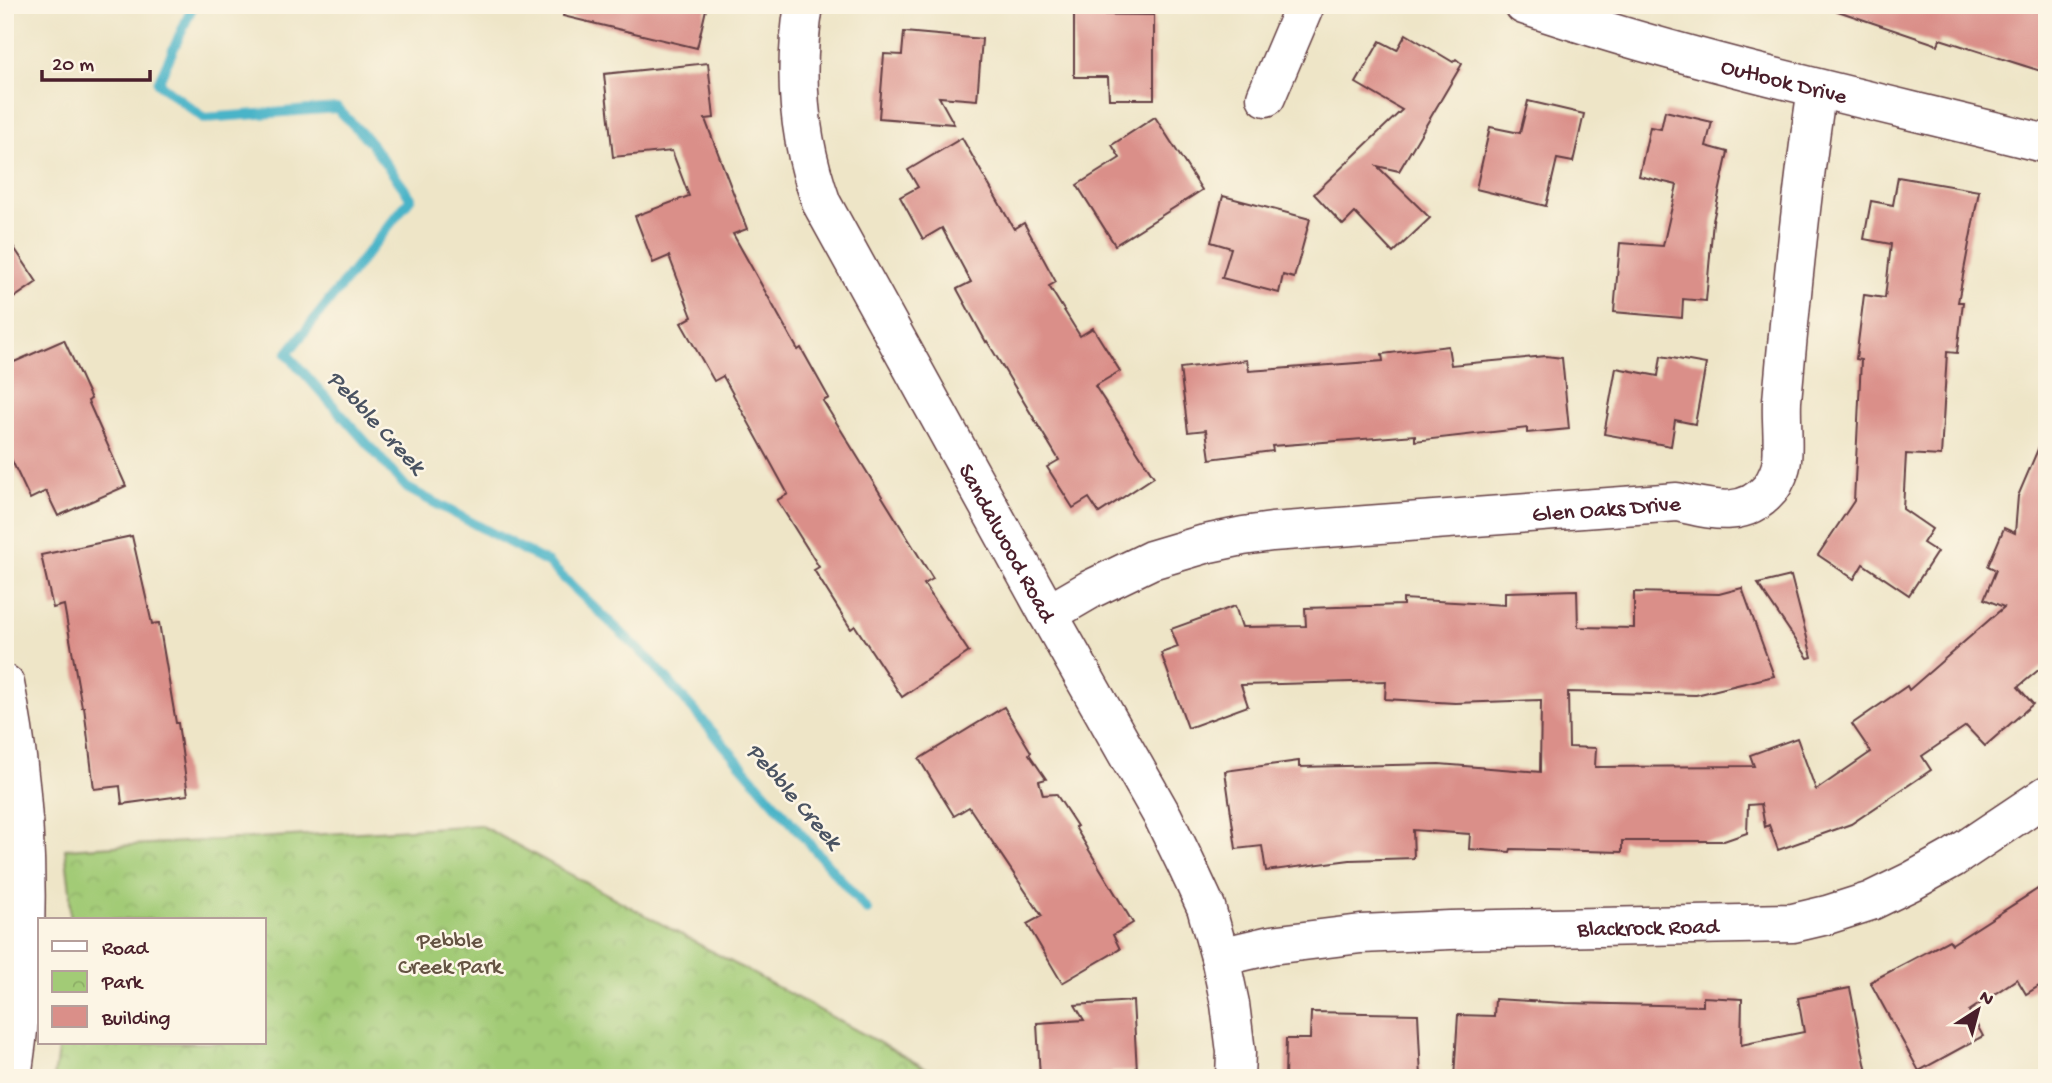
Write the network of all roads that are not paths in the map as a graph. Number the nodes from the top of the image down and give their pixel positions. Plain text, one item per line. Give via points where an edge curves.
1 (804, 5) edge
2 (1305, 5) edge
3 (1524, 5) edge
4 (1816, 89) junction
5 (1266, 97) dead end
6 (2047, 144) edge
7 (1048, 614) junction
8 (5, 684) edge
9 (2047, 796) edge
10 (1220, 957) junction
11 (12, 1078) edge
12 (1235, 1078) edge

1 - 7 street, Sandalwood Road via 799,107 822,204
2 - 5 street
3 - 4 street, Outlook Drive via 1594,29
4 - 6 street, Outlook Drive
4 - 7 street, Glen Oaks Drive via 1782,405 1782,461 1770,489 1759,499 1722,512 1677,502 1262,533 1151,560
7 - 10 street, Sandalwood Road via 1163,817 1206,907
8 - 11 street via 24,844 22,992
9 - 10 street, Blackrock Road via 1912,881 1871,901 1793,923 1361,934 1271,945
10 - 12 street, Sandalwood Road via 1236,1052

